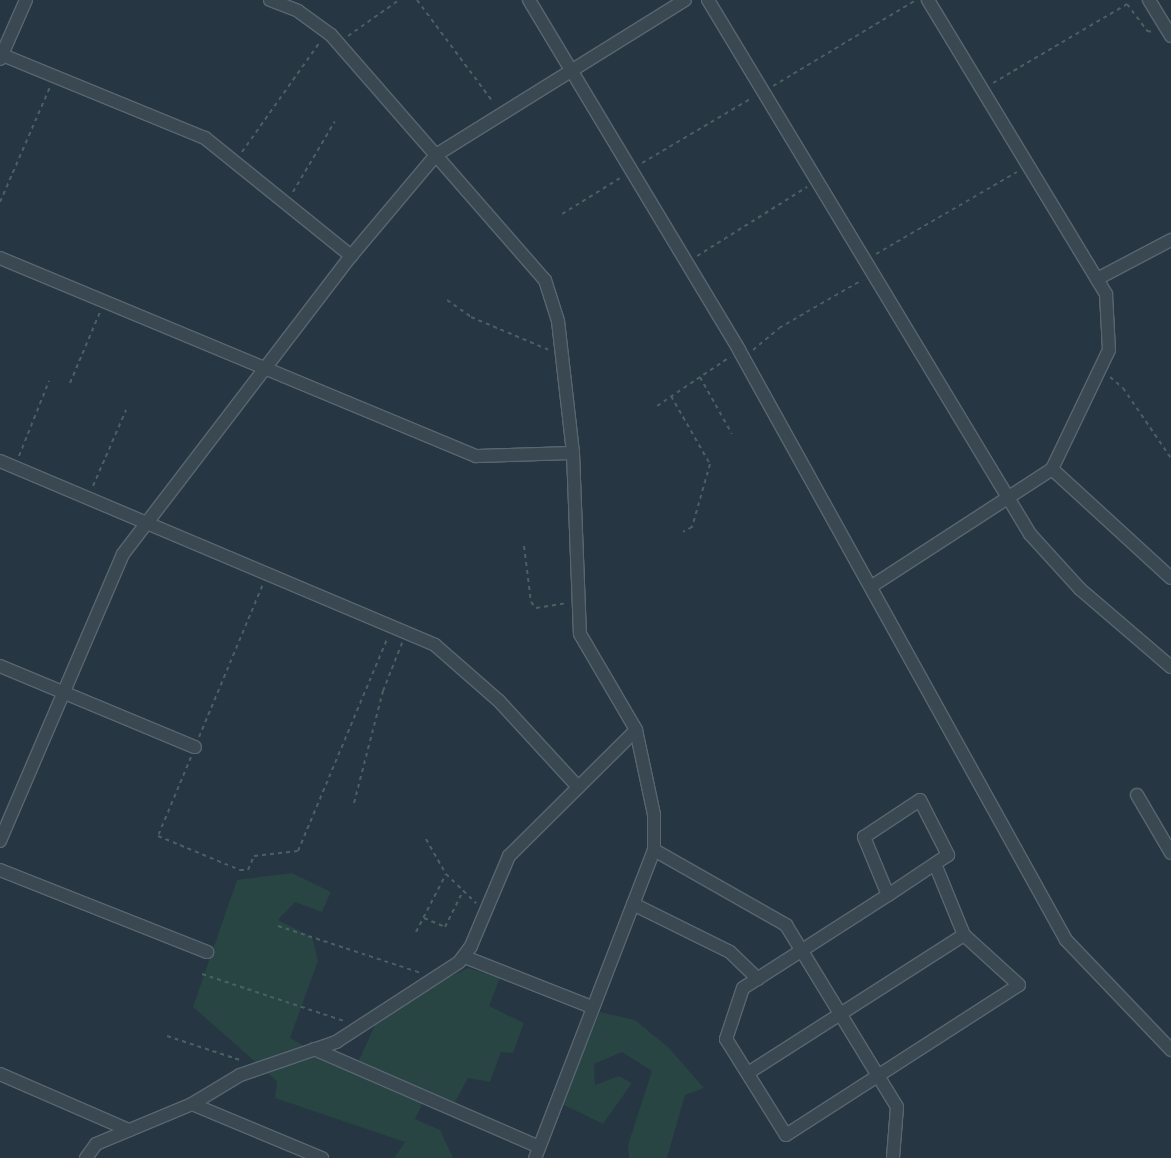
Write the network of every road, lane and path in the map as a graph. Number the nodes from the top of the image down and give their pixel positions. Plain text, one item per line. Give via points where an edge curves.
1 (26, 0) edge
2 (270, 0) edge
3 (399, 0) edge
4 (417, 0) edge
5 (529, 0) edge
6 (685, 0) edge
7 (708, 0) edge
8 (916, 0) edge
9 (928, 0) edge
10 (1149, 0) edge
11 (1168, 31) edge
12 (335, 39) junction
13 (1, 56) edge
14 (570, 69) junction
15 (51, 85) dead end
16 (982, 89) junction
17 (764, 92) junction
18 (493, 102) dead end
19 (335, 121) dead end
20 (436, 155) junction
21 (235, 163) junction
22 (1029, 166) junction
23 (632, 172) junction
24 (818, 181) junction
25 (0, 202) edge
26 (285, 203) junction
27 (562, 214) dead end
28 (1171, 240) edge
29 (351, 256) junction
30 (0, 258) edge
31 (866, 260) junction
32 (687, 263) junction
33 (874, 275) junction
34 (1097, 278) junction
35 (447, 300) dead end
36 (106, 302) junction
37 (562, 351) junction
38 (741, 353) junction
39 (265, 368) junction
40 (1100, 373) junction
41 (700, 377) junction
42 (49, 381) dead end
43 (70, 383) dead end
44 (671, 396) junction
45 (657, 406) dead end
46 (126, 410) dead end
47 (732, 434) dead end
48 (572, 453) junction
49 (1171, 458) edge
50 (0, 462) edge
51 (14, 467) junction
52 (1052, 469) junction
53 (88, 498) junction
54 (1007, 499) junction
55 (145, 522) junction
56 (683, 532) dead end
57 (524, 546) dead end
58 (268, 573) junction
59 (1171, 578) edge
60 (872, 586) junction
61 (578, 600) junction
62 (392, 627) junction
63 (406, 633) junction
64 (0, 666) edge
65 (1171, 666) edge
66 (62, 691) junction
67 (636, 730) junction
68 (195, 747) junction
69 (578, 787) junction
70 (1137, 795) dead end
71 (354, 803) dead end
72 (426, 839) dead end
73 (0, 841) edge
74 (654, 850) junction
75 (1171, 853) edge
76 (935, 864) junction
77 (0, 870) edge
78 (446, 874) junction
79 (463, 891) junction
80 (888, 895) junction
81 (633, 904) junction
82 (484, 909) junction
83 (424, 917) junction
84 (278, 926) dead end
85 (416, 932) dead end
86 (964, 935) junction
87 (802, 950) junction
88 (207, 952) dead end
89 (465, 957) junction
90 (202, 974) dead end
91 (431, 977) junction
92 (758, 979) junction
93 (592, 1007) junction
94 (842, 1012) junction
95 (355, 1028) junction
96 (167, 1036) dead end
97 (314, 1049) junction
98 (1171, 1050) edge
99 (253, 1070) junction
100 (748, 1073) junction
101 (0, 1074) edge
102 (881, 1075) junction
103 (192, 1104) junction
104 (129, 1130) junction
105 (537, 1153) edge
106 (86, 1158) edge
107 (322, 1158) edge
108 (893, 1158) edge

1 - 13 street
2 - 12 street via 298,12
3 - 12 path
4 - 18 path
5 - 14 street
6 - 14 street
7 - 17 street
8 - 17 path
9 - 16 street
10 - 11 street
11 - 16 path via 1149,32 1133,7 1124,5
12 - 20 street
12 - 21 path via 321,41
13 - 21 street via 204,138
14 - 20 street
14 - 23 street
15 - 25 path
16 - 22 street
17 - 23 path via 650,156
17 - 24 street
19 - 26 path
20 - 29 street
20 - 37 street via 544,280
21 - 26 street
22 - 31 path
22 - 34 street
23 - 27 path
23 - 32 street
24 - 31 street
24 - 32 path
26 - 29 street
28 - 34 street
29 - 39 street
30 - 36 street
31 - 33 street
32 - 38 street
33 - 38 path via 778,328
33 - 54 street
34 - 40 street via 1106,294 1109,350
35 - 37 path via 540,349
36 - 39 street
36 - 43 path
37 - 48 street
38 - 41 path
38 - 60 street
39 - 48 street via 476,456
39 - 55 street
40 - 49 path via 1119,384
40 - 52 street
41 - 44 path
41 - 47 path
42 - 51 path
44 - 45 path
44 - 56 path via 710,464 692,528
46 - 53 path
48 - 61 street
50 - 51 street
51 - 53 street
52 - 54 street
52 - 59 street
53 - 55 street
54 - 60 street
54 - 65 street via 1030,534 1115,621
55 - 58 street
55 - 66 street via 105,587
57 - 61 path via 533,606
58 - 62 street
58 - 68 path
60 - 98 street via 1066,940
61 - 67 street via 582,642
62 - 63 street
62 - 68 path via 298,851 254,856 248,870 240,870 158,836
63 - 69 street via 435,645 465,670
63 - 71 path via 383,692
64 - 66 street
66 - 68 street
66 - 73 street
67 - 69 street
67 - 74 street via 654,816
69 - 82 street via 509,856
70 - 75 street
72 - 78 path
74 - 81 street
74 - 87 street via 786,924
76 - 80 street
76 - 80 street via 948,856 920,800 864,837
76 - 86 street
77 - 88 street
78 - 79 path
78 - 83 path
79 - 82 path
79 - 83 path via 445,927
80 - 87 street
81 - 92 street via 730,952
81 - 93 street
82 - 89 street
83 - 85 path
84 - 91 path
86 - 94 street
86 - 102 street via 1019,985
87 - 92 street
87 - 94 street
89 - 91 street
89 - 93 street
90 - 95 path
91 - 95 street
92 - 100 street via 743,988 726,1039
93 - 105 street
94 - 100 street
94 - 102 street
95 - 97 street via 336,1042
96 - 99 path via 245,1062
97 - 99 street
97 - 105 street
99 - 103 street
100 - 102 street via 786,1135
101 - 104 street
102 - 108 street via 897,1107
103 - 104 street
103 - 107 street
104 - 106 street via 96,1144

